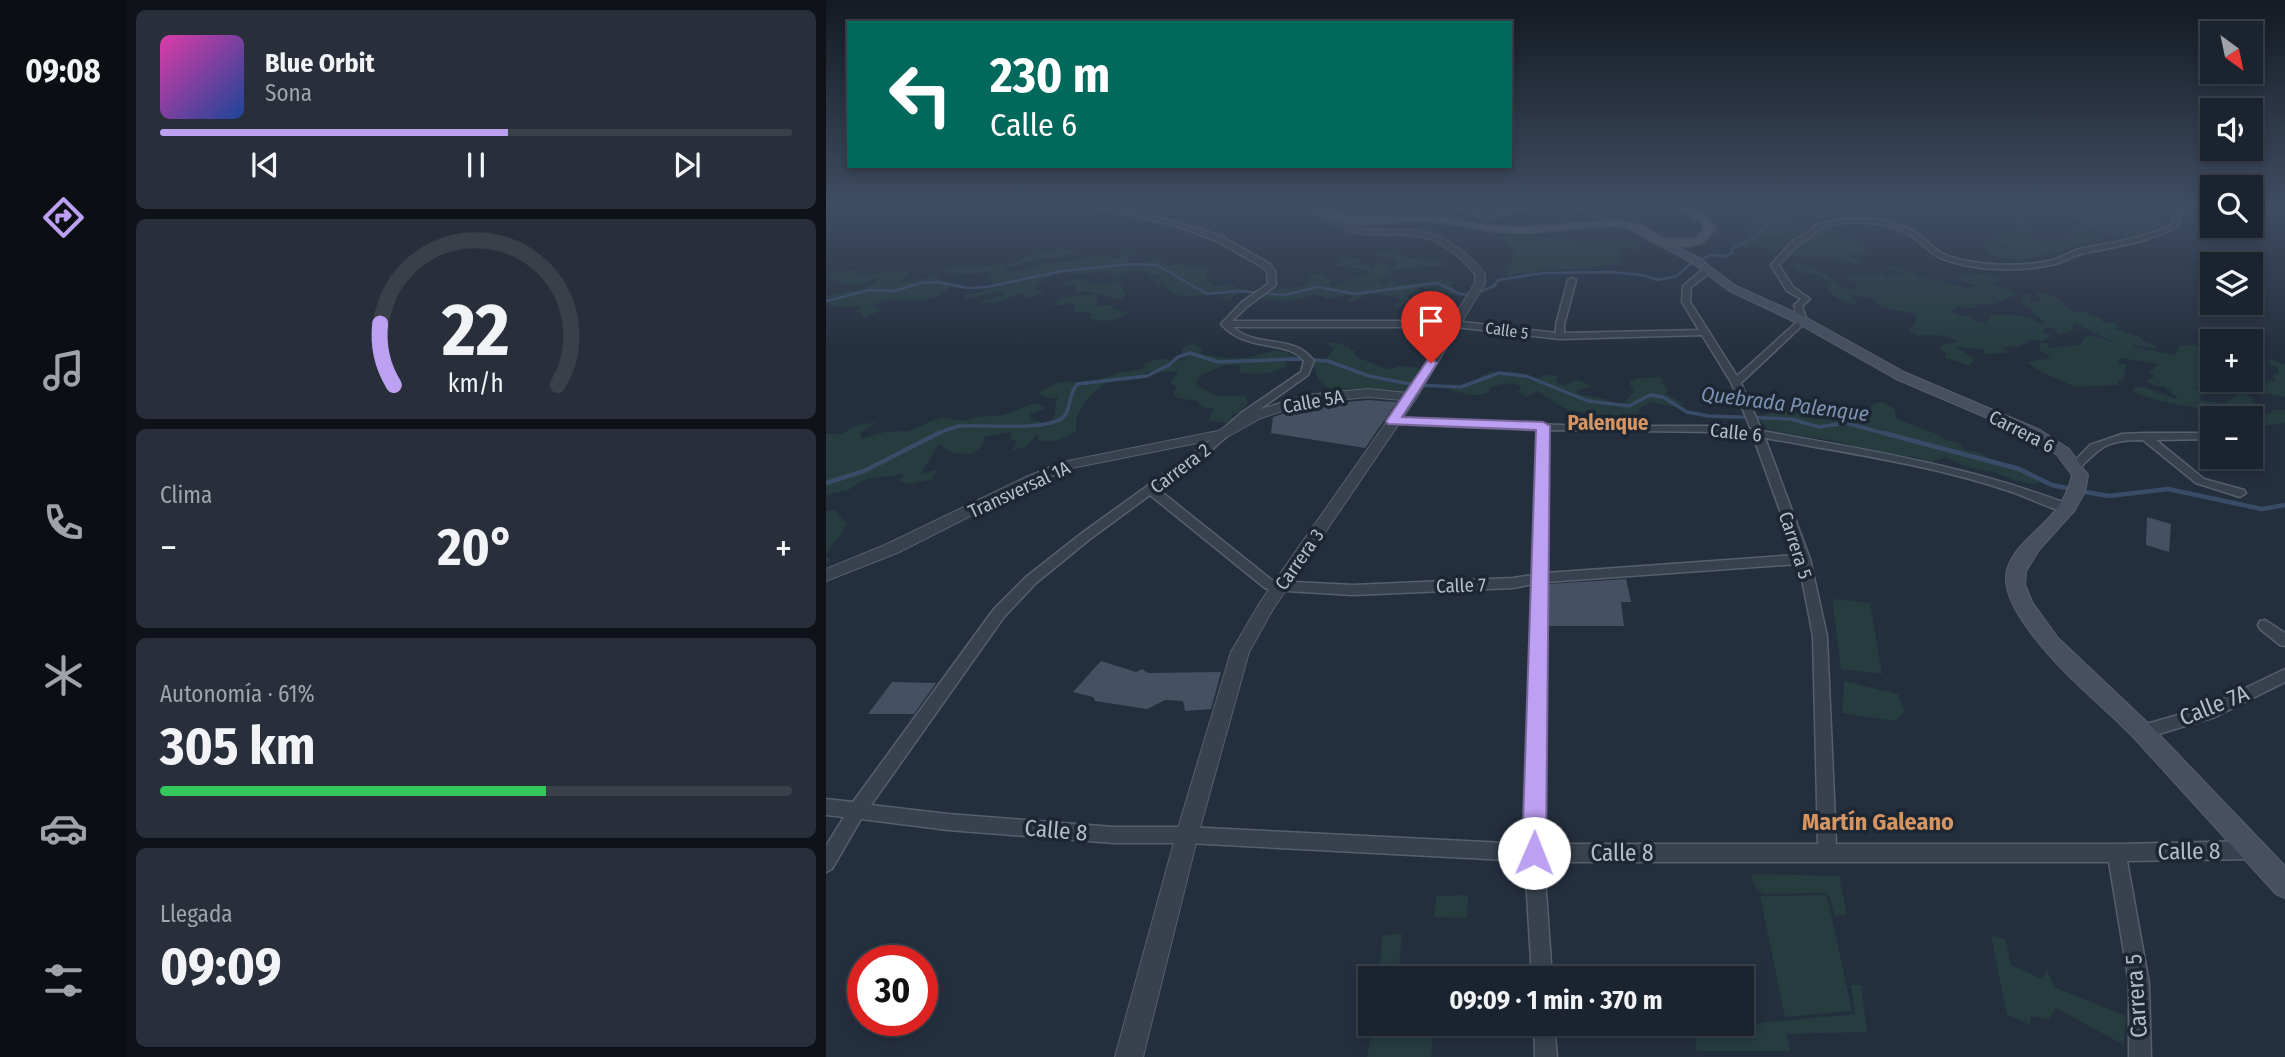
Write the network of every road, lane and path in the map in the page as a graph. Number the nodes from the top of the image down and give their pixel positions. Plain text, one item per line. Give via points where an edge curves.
1 (1248, 255) edge
2 (1458, 255) edge
3 (1685, 255) edge
4 (1701, 255) edge
5 (1784, 255) edge
6 (1942, 255) edge
7 (2074, 255) edge
8 (1700, 264) junction
9 (1572, 280) dead end
10 (1803, 321) junction
11 (1225, 324) junction
12 (1455, 324) junction
13 (1705, 332) junction
14 (1560, 337) junction
15 (1735, 382) junction
16 (1411, 397) junction
17 (1393, 421) junction
18 (1543, 426) junction
19 (1754, 428) junction
20 (1222, 434) junction
21 (2146, 436) junction
22 (2200, 436) edge
23 (2078, 474) junction
24 (1151, 490) junction
25 (2240, 493) dead end
26 (2072, 505) junction
27 (1804, 559) junction
28 (826, 575) edge
29 (1538, 579) junction
30 (1281, 586) junction
31 (2265, 625) dead end
32 (2285, 641) edge
33 (2285, 674) edge
34 (2142, 732) junction
35 (826, 807) edge
36 (858, 809) junction
37 (1187, 835) junction
38 (2252, 850) junction
39 (1534, 853) junction
40 (1827, 853) junction
41 (2117, 853) junction
42 (826, 863) edge
43 (2285, 885) edge
44 (1541, 966) edge
45 (1545, 1036) edge
46 (1129, 1057) edge
47 (1546, 1057) edge
48 (2140, 1057) edge

1 - 11 street via 1267,266 1273,282
2 - 12 street, Carrera 3 via 1481,278
3 - 8 main road
4 - 8 main road
5 - 10 street via 1775,265 1790,289 1806,299 1798,305
6 - 7 street via 2015,266
8 - 10 main road, Carrera 6 via 1732,288
8 - 13 street, Carrera 5 via 1703,275 1687,286 1685,302
9 - 14 street
10 - 15 street
10 - 23 main road, Carrera 6 via 1901,376 2035,433 2063,452
11 - 12 street, Calle 5
11 - 20 street, Carrera 2 via 1233,335 1291,348 1307,359 1301,378
12 - 14 street, Calle 5
12 - 16 street, Carrera 3
13 - 14 street, Calle 5
13 - 15 street, Carrera 5
15 - 19 street, Carrera 5
16 - 17 street, Carrera 3
16 - 20 street, Calle 5A via 1368,393 1306,399 1256,415
17 - 18 street, Calle 6
17 - 30 street, Carrera 3
18 - 19 street, Calle 6
18 - 29 street
19 - 26 street, Calle 6 via 1984,477
19 - 27 street, Carrera 5
20 - 24 street, Carrera 2
20 - 28 street, Transversal 1A via 1068,465
21 - 22 street
21 - 23 street via 2102,443 2088,452
21 - 25 street via 2200,481
23 - 26 main road
24 - 30 street, Calle 7 via 1270,584
24 - 36 street, Carrera 2 via 1016,594
26 - 34 main road via 2020,560 2015,584 2045,636
27 - 29 street, Calle 7
27 - 40 street, Carrera 5 via 1820,636
29 - 30 street, Calle 7 via 1353,590
29 - 39 street
30 - 37 street, Carrera 3 via 1240,652
31 - 32 street
33 - 34 street, Calle 7A via 2210,712
34 - 38 main road
35 - 36 street, Calle 8
36 - 37 street, Calle 8 via 948,822 1099,834
36 - 42 street, Carrera 2
37 - 39 street, Calle 8
37 - 46 street, Carrera 3
38 - 41 street, Calle 8
38 - 43 main road
39 - 40 street, Calle 8
39 - 44 street
40 - 41 street, Calle 8
41 - 48 street, Carrera 5 via 2139,984
45 - 47 street

